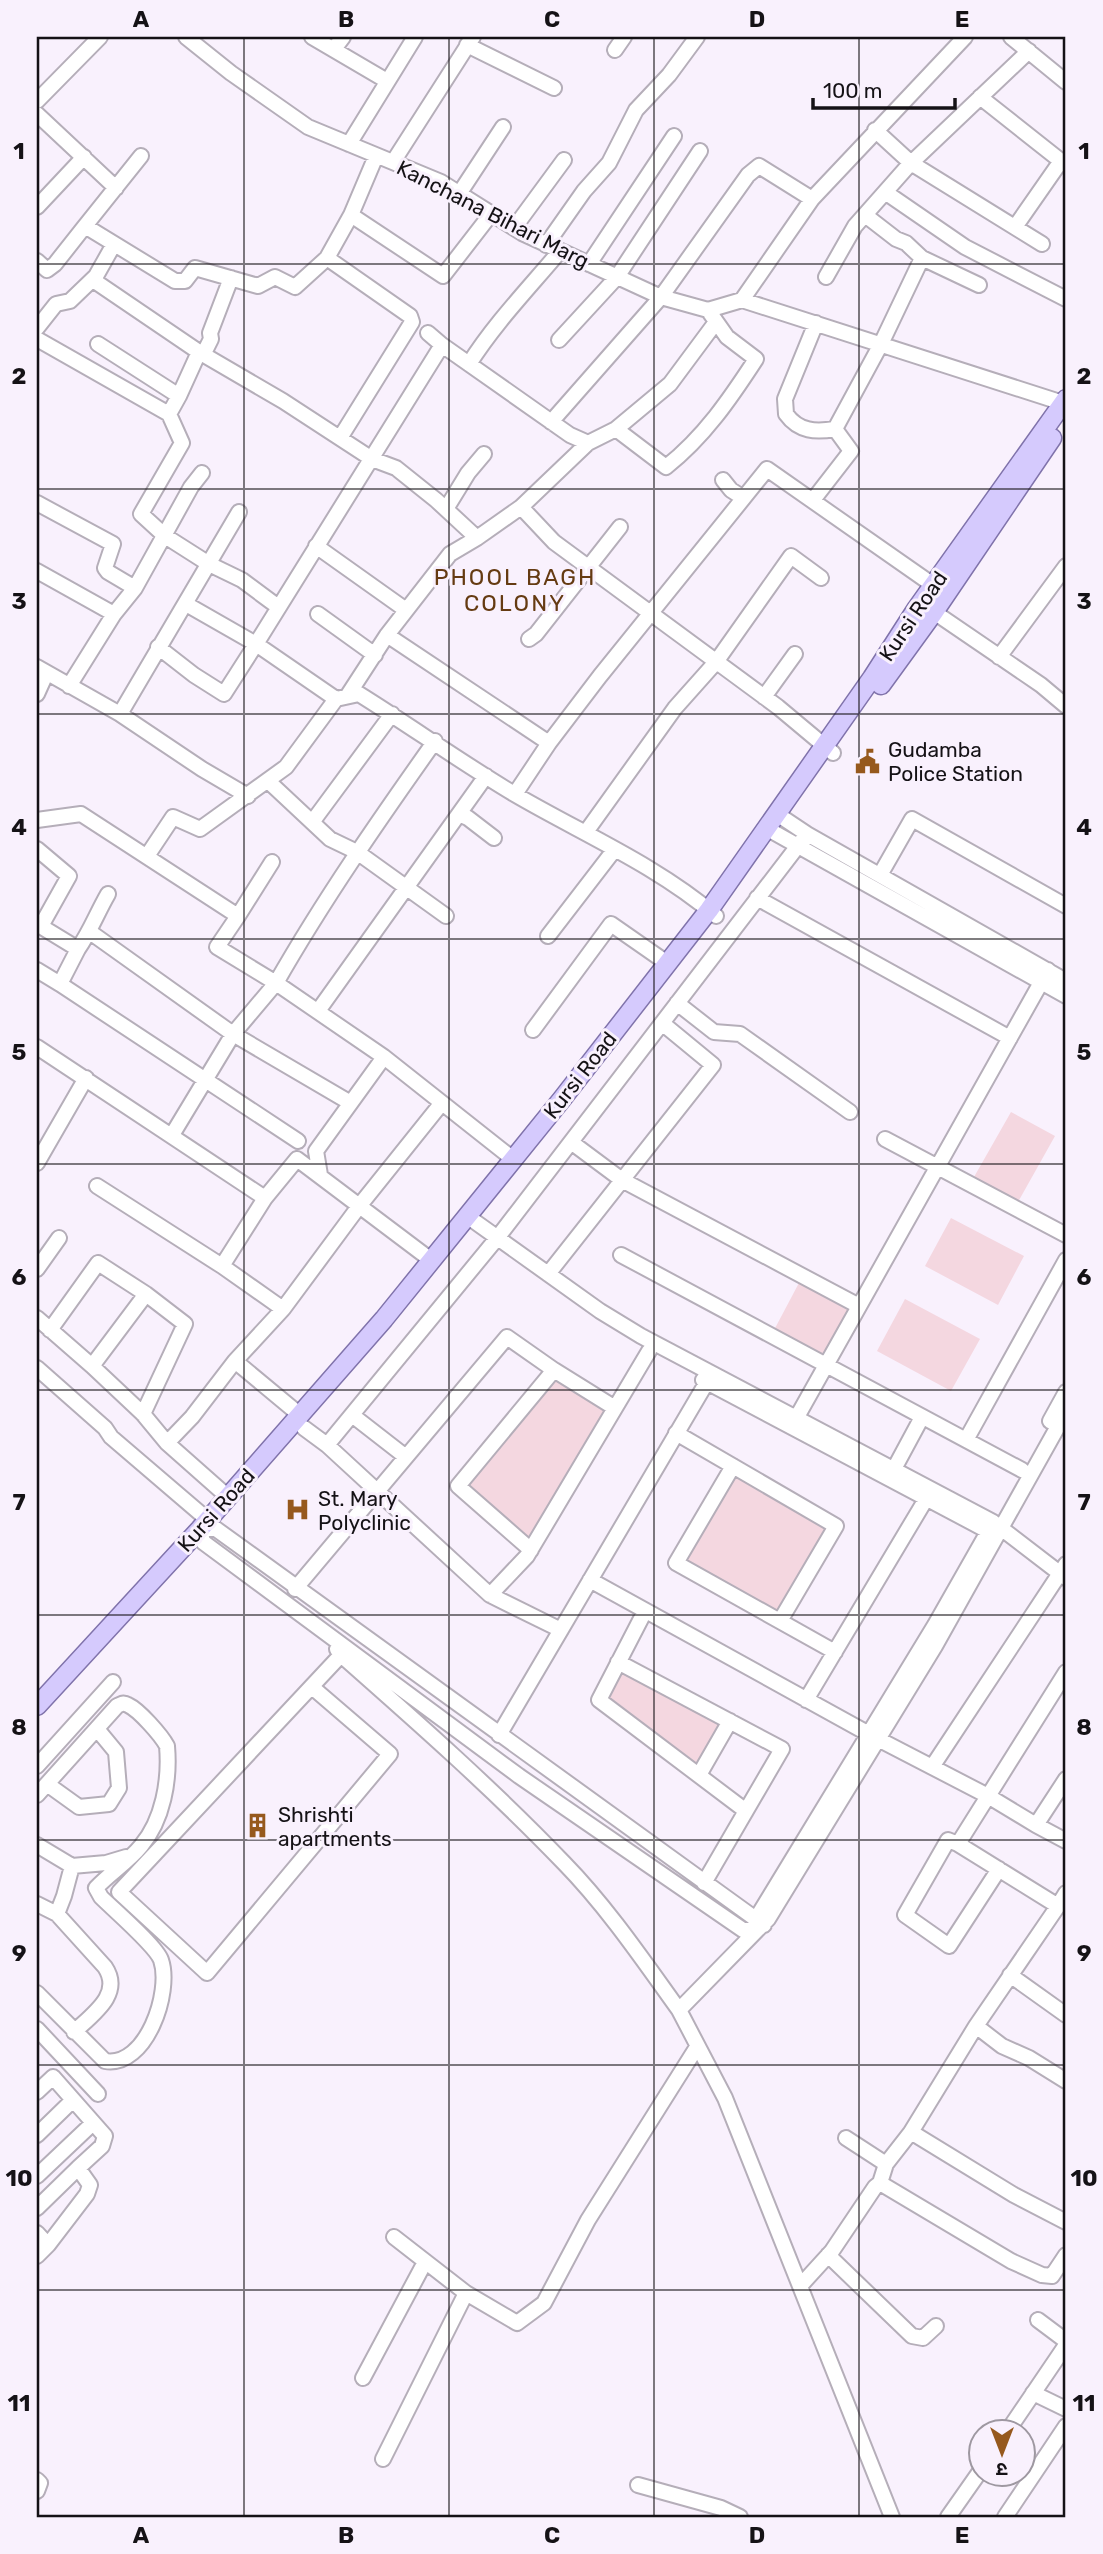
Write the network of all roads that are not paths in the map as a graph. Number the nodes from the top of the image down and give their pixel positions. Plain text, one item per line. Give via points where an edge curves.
1 (100, 37) edge
2 (186, 37) edge
3 (312, 37) edge
4 (343, 37) edge
5 (415, 37) edge
6 (624, 37) edge
7 (965, 37) edge
8 (1011, 37) edge
9 (694, 38) edge
10 (470, 41) edge
11 (334, 49) junction
12 (615, 50) dead end
13 (1029, 51) junction
14 (387, 81) junction
15 (1066, 82) edge
16 (554, 88) dead end
17 (981, 97) junction
18 (37, 101) edge
19 (37, 114) edge
20 (503, 127) dead end
21 (875, 130) junction
22 (674, 136) dead end
23 (349, 144) junction
24 (701, 151) dead end
25 (141, 156) dead end
26 (376, 156) junction
27 (84, 157) junction
28 (564, 160) dead end
29 (393, 162) junction
30 (911, 163) junction
31 (1064, 163) edge
32 (116, 188) junction
33 (885, 192) junction
34 (459, 194) junction
35 (812, 199) junction
36 (37, 206) edge
37 (491, 214) junction
38 (351, 215) junction
39 (864, 215) junction
40 (85, 226) junction
41 (514, 228) junction
42 (1015, 228) junction
43 (114, 244) junction
44 (1041, 244) dead end
45 (553, 248) junction
46 (327, 258) junction
47 (922, 258) junction
48 (37, 261) edge
49 (589, 264) junction
50 (96, 276) junction
51 (617, 277) junction
52 (826, 277) dead end
53 (231, 278) junction
54 (979, 285) dead end
55 (661, 298) junction
56 (1066, 299) edge
57 (742, 300) junction
58 (712, 316) junction
59 (816, 323) junction
60 (37, 328) edge
61 (428, 333) dead end
62 (37, 339) edge
63 (559, 340) dead end
64 (99, 344) dead end
65 (881, 344) junction
66 (442, 345) junction
67 (201, 353) junction
68 (469, 364) junction
69 (179, 396) junction
70 (1065, 407) edge
71 (169, 414) junction
72 (551, 422) junction
73 (616, 429) junction
74 (835, 429) junction
75 (340, 438) junction
76 (588, 443) junction
77 (484, 454) dead end
78 (372, 459) junction
79 (201, 473) dead end
80 (723, 480) dead end
81 (742, 497) junction
82 (813, 500) junction
83 (37, 503) edge
84 (521, 506) junction
85 (446, 509) junction
86 (239, 512) dead end
87 (620, 527) dead end
88 (165, 536) junction
89 (477, 538) junction
90 (316, 546) junction
91 (209, 564) junction
92 (1066, 566) edge
93 (589, 568) junction
94 (37, 571) edge
95 (821, 578) dead end
96 (933, 585) junction
97 (135, 588) junction
98 (186, 604) junction
99 (277, 606) junction
100 (407, 610) junction
101 (934, 612) junction
102 (114, 614) junction
103 (318, 614) dead end
104 (651, 614) junction
105 (387, 635) junction
106 (529, 639) dead end
107 (256, 644) junction
108 (158, 647) junction
109 (795, 654) dead end
110 (375, 655) junction
111 (999, 657) junction
112 (716, 662) junction
113 (42, 670) edge
114 (69, 686) junction
115 (37, 695) edge
116 (342, 697) junction
117 (764, 697) junction
118 (1066, 706) edge
119 (120, 714) junction
120 (392, 714) junction
121 (435, 741) junction
122 (549, 743) junction
123 (829, 749) junction
124 (486, 776) junction
125 (268, 781) junction
126 (515, 794) junction
127 (248, 796) junction
128 (459, 814) junction
129 (37, 820) edge
130 (313, 821) junction
131 (777, 824) junction
132 (586, 832) junction
133 (807, 834) junction
134 (494, 838) dead end
135 (797, 846) junction
136 (37, 849) edge
137 (615, 849) junction
138 (357, 852) junction
139 (147, 856) junction
140 (272, 862) dead end
141 (880, 875) junction
142 (405, 889) junction
143 (107, 894) dead end
144 (757, 898) junction
145 (1066, 906) edge
146 (712, 913) junction
147 (238, 916) junction
148 (446, 916) dead end
149 (39, 925) edge
150 (90, 932) junction
151 (548, 936) dead end
152 (78, 949) junction
153 (667, 964) junction
154 (37, 970) edge
155 (1045, 976) junction
156 (1066, 981) edge
157 (276, 983) junction
158 (60, 984) junction
159 (1066, 996) edge
160 (677, 1003) junction
161 (318, 1011) junction
162 (662, 1023) junction
163 (533, 1030) dead end
164 (233, 1034) junction
165 (1010, 1038) junction
166 (37, 1047) edge
167 (384, 1057) junction
168 (86, 1078) junction
169 (206, 1079) junction
170 (349, 1102) junction
171 (441, 1104) junction
172 (850, 1112) dead end
173 (172, 1135) junction
174 (885, 1139) dead end
175 (298, 1141) dead end
176 (571, 1142) junction
177 (513, 1159) junction
178 (37, 1163) edge
179 (937, 1167) junction
180 (320, 1175) junction
181 (622, 1180) junction
182 (97, 1186) dead end
183 (265, 1198) junction
184 (360, 1205) junction
185 (468, 1222) junction
186 (1066, 1235) edge
187 (59, 1238) dead end
188 (495, 1240) junction
189 (621, 1255) dead end
190 (1066, 1259) edge
191 (431, 1260) junction
192 (222, 1266) junction
193 (37, 1269) edge
194 (548, 1274) junction
195 (146, 1294) junction
196 (859, 1306) junction
197 (283, 1309) junction
198 (37, 1318) edge
199 (50, 1330) junction
200 (649, 1351) junction
201 (235, 1361) junction
202 (826, 1365) junction
203 (92, 1366) junction
204 (37, 1368) edge
205 (554, 1370) junction
206 (709, 1377) junction
207 (1066, 1392) edge
208 (615, 1408) junction
209 (1066, 1412) edge
210 (143, 1414) junction
211 (352, 1415) junction
212 (922, 1417) junction
213 (302, 1421) junction
214 (794, 1422) junction
215 (676, 1433) junction
216 (966, 1440) junction
217 (167, 1443) junction
218 (327, 1445) junction
219 (406, 1457) junction
220 (733, 1466) junction
221 (894, 1469) junction
222 (1022, 1470) junction
223 (377, 1491) junction
224 (228, 1497) junction
225 (926, 1499) junction
226 (994, 1527) junction
227 (207, 1530) junction
228 (531, 1550) junction
229 (1064, 1572) edge
230 (590, 1580) junction
231 (295, 1588) junction
232 (490, 1595) junction
233 (645, 1611) junction
234 (780, 1622) junction
235 (561, 1630) junction
236 (328, 1634) junction
237 (835, 1652) junction
238 (90, 1655) junction
239 (341, 1655) junction
240 (618, 1662) junction
241 (1066, 1672) edge
242 (113, 1682) dead end
243 (312, 1687) junction
244 (806, 1700) junction
245 (37, 1706) edge
246 (37, 1719) edge
247 (730, 1721) junction
248 (97, 1729) junction
249 (499, 1735) junction
250 (873, 1737) junction
251 (50, 1751) junction
252 (66, 1764) junction
253 (37, 1766) edge
254 (932, 1767) junction
255 (699, 1775) junction
256 (1066, 1779) edge
257 (42, 1790) edge
258 (988, 1796) junction
259 (746, 1811) junction
260 (1036, 1825) junction
261 (1066, 1841) edge
262 (37, 1844) edge
263 (958, 1844) junction
264 (132, 1856) junction
265 (72, 1866) junction
266 (999, 1869) junction
267 (704, 1883) junction
268 (1066, 1893) edge
269 (37, 1904) edge
270 (1058, 1906) junction
271 (57, 1914) junction
272 (759, 1925) junction
273 (1010, 1975) junction
274 (37, 1993) edge
275 (679, 2010) junction
276 (1066, 2015) edge
277 (976, 2026) junction
278 (37, 2029) edge
279 (74, 2032) junction
280 (698, 2047) junction
281 (1066, 2081) edge
282 (37, 2092) edge
283 (98, 2094) dead end
284 (73, 2100) junction
285 (93, 2123) junction
286 (911, 2132) junction
287 (37, 2135) edge
288 (846, 2138) dead end
289 (886, 2164) junction
290 (78, 2168) junction
291 (37, 2176) edge
292 (880, 2183) junction
293 (37, 2208) edge
294 (1066, 2222) edge
295 (37, 2233) edge
296 (394, 2237) dead end
297 (48, 2245) junction
298 (828, 2255) junction
299 (1066, 2255) edge
300 (37, 2256) edge
301 (425, 2262) junction
302 (801, 2286) junction
303 (466, 2293) junction
304 (1038, 2320) dead end
305 (936, 2326) dead end
306 (1066, 2343) edge
307 (363, 2378) dead end
308 (1033, 2393) junction
309 (1066, 2409) edge
310 (1016, 2418) edge
311 (1064, 2434) edge
312 (383, 2459) dead end
313 (37, 2480) edge
314 (638, 2485) dead end
315 (968, 2488) edge
316 (37, 2491) edge
317 (740, 2517) edge
318 (892, 2517) edge
319 (948, 2517) edge
320 (1005, 2517) edge

1 - 18 street
2 - 23 street, Kanchana Bihari Marg via 308,127
3 - 11 street
4 - 11 street
5 - 14 street
6 - 12 street
7 - 21 street
8 - 13 street
9 - 45 street via 669,75 636,110 609,163 584,191
10 - 16 street
10 - 29 street
11 - 14 street
13 - 15 street
13 - 17 street
14 - 23 street
17 - 30 street
17 - 31 street
19 - 27 street
20 - 34 street
21 - 30 street
21 - 35 street
22 - 49 street
23 - 26 street, Kanchana Bihari Marg
24 - 51 street
25 - 32 street
26 - 29 street, Kanchana Bihari Marg
26 - 38 street
27 - 32 street
27 - 36 street
28 - 41 street
29 - 34 street, Kanchana Bihari Marg
30 - 33 street
30 - 42 street
31 - 42 street
32 - 40 street
33 - 39 street
33 - 56 street via 965,247
34 - 37 street, Kanchana Bihari Marg
35 - 55 street via 759,166
35 - 57 street
37 - 38 street via 443,275
37 - 41 street, Kanchana Bihari Marg
38 - 46 street
39 - 47 street
39 - 52 street
40 - 43 street
40 - 48 street via 47,270
41 - 45 street, Kanchana Bihari Marg
42 - 44 street
43 - 50 street
43 - 53 street via 175,281 185,281 195,268
45 - 49 street, Kanchana Bihari Marg
45 - 68 street
46 - 53 street via 295,287 275,277 258,286
46 - 75 street via 410,316 412,322
47 - 54 street
47 - 65 street
49 - 51 street, Kanchana Bihari Marg
50 - 60 street via 70,301 56,304
50 - 67 street via 96,282
51 - 55 street, Kanchana Bihari Marg
51 - 63 street
53 - 67 street via 211,339
55 - 58 street, Kanchana Bihari Marg
55 - 72 street
57 - 58 street
57 - 59 street
58 - 73 street via 670,384
58 - 73 street via 727,337 756,359 689,449 666,467
59 - 65 street
59 - 74 street via 785,399 786,414 798,427
61 - 66 street
62 - 71 street
64 - 69 street
65 - 70 street
65 - 74 street
66 - 68 street
66 - 78 street
67 - 69 street
67 - 75 street
68 - 72 street
69 - 71 street
70 - 96 main road, Kursi Road
70 - 101 main road, Kursi Road
71 - 88 street via 182,443 141,514
72 - 76 street
73 - 76 street
74 - 82 street via 850,451
75 - 78 street
76 - 84 street
77 - 85 street
78 - 85 street via 396,468
78 - 90 street
79 - 88 street
80 - 81 street
81 - 82 street via 767,468
81 - 104 street
82 - 96 street
83 - 97 street via 113,544 107,572
84 - 89 street
84 - 93 street via 554,542
85 - 89 street
86 - 91 street
87 - 93 street
88 - 91 street
88 - 97 street
89 - 100 street via 450,554
90 - 99 street
90 - 100 street
91 - 98 street
91 - 99 street via 242,580
92 - 111 street
93 - 104 street
93 - 106 street
94 - 102 street
95 - 112 street via 792,556
96 - 123 main road, Kursi Road
97 - 102 street
98 - 107 street
98 - 108 street
99 - 107 street
100 - 105 street
101 - 111 street
101 - 123 main road, Kursi Road
102 - 114 street
103 - 110 street
104 - 112 street
104 - 122 street
105 - 110 street
105 - 122 street
107 - 108 street via 224,694
107 - 116 street
108 - 119 street
109 - 117 street
110 - 116 street
111 - 118 street
112 - 117 street
112 - 132 street via 675,708
113 - 114 street
113 - 115 street
114 - 119 street
116 - 120 street via 359,694
116 - 125 street via 286,767
117 - 123 street
119 - 127 street
120 - 121 street
120 - 130 street
121 - 124 street
121 - 138 street
122 - 126 street
123 - 131 main road, Kursi Road
124 - 126 street
124 - 128 street
125 - 127 street
125 - 130 street
126 - 132 street
127 - 139 street via 200,829 173,817
128 - 134 street
128 - 142 street
129 - 139 street via 81,814
130 - 138 street via 330,839
131 - 133 street
131 - 135 street
131 - 146 main road, Kursi Road
132 - 137 street
133 - 135 street
133 - 141 street
135 - 144 street
135 - 155 street
136 - 149 street via 69,876
137 - 146 street
137 - 151 street
138 - 142 street
138 - 157 street
139 - 147 street
140 - 147 street
141 - 145 street via 912,819
141 - 155 street
142 - 148 street
142 - 161 street
143 - 150 street
144 - 160 street
144 - 165 street
146 - 153 main road, Kursi Road
146 - 185 main road, Kursi Road
147 - 157 street via 217,947
149 - 152 street
150 - 152 street
150 - 164 street
152 - 158 street
153 - 163 street via 611,924
153 - 177 main road, Kursi Road
154 - 158 street
155 - 156 street
155 - 159 street
155 - 165 street
157 - 161 street
157 - 164 street
158 - 169 street
160 - 162 street
160 - 172 street via 714,1032 740,1034
161 - 167 street
162 - 176 street
162 - 181 street via 713,1065
164 - 169 street
164 - 170 street
165 - 179 street
166 - 168 street
167 - 170 street
167 - 171 street
168 - 173 street
168 - 178 street
169 - 173 street
169 - 175 street
170 - 180 street via 316,1151
171 - 177 street
171 - 184 street
173 - 183 street
174 - 179 street
176 - 181 street
176 - 188 street
177 - 185 main road, Kursi Road
179 - 186 street
179 - 196 street
180 - 183 street via 297,1159
180 - 184 street
181 - 194 street
181 - 196 street
182 - 192 street
183 - 192 street
184 - 191 street
184 - 197 street
185 - 188 street
185 - 191 main road, Kursi Road
185 - 213 main road, Kursi Road
187 - 193 street
188 - 194 street
188 - 200 street via 584,1311
188 - 211 street
189 - 202 street
190 - 216 street
191 - 213 main road, Kursi Road
192 - 197 street
194 - 206 street
195 - 199 street via 98,1263
195 - 203 street
195 - 210 street via 185,1324
196 - 202 street
197 - 201 street
198 - 199 street
199 - 203 street
200 - 206 street
200 - 208 street
201 - 213 street
201 - 217 street
202 - 212 street
202 - 214 street
203 - 210 street
204 - 227 street
205 - 208 street
205 - 219 street via 507,1337
205 - 228 street via 458,1486
206 - 214 street
206 - 215 street
207 - 222 street
208 - 228 street
209 - 226 street
210 - 217 street
211 - 218 street
211 - 219 street
212 - 216 street
212 - 221 street
213 - 218 street
213 - 224 main road, Kursi Road
213 - 227 main road, Kursi Road
214 - 221 street
214 - 225 street
215 - 220 street
215 - 230 street
216 - 222 street
217 - 224 street
218 - 223 street
219 - 223 street
220 - 234 street via 836,1526
220 - 234 street via 676,1563
221 - 226 street
222 - 226 street
223 - 231 street
223 - 232 street
224 - 227 main road, Kursi Road
225 - 226 street
225 - 237 street
226 - 229 street
226 - 250 street via 934,1646
227 - 231 street
227 - 236 street
227 - 238 main road, Kursi Road
228 - 232 street
229 - 254 street
230 - 233 street
230 - 235 street
231 - 249 street
232 - 235 street
233 - 240 street
233 - 244 street
234 - 237 street
235 - 249 street
236 - 239 street
236 - 272 street via 519,1776 743,1930
237 - 244 street
238 - 245 main road, Kursi Road
238 - 246 main road, Kursi Road
239 - 243 street
239 - 275 street via 566,1864
240 - 247 street
240 - 255 street via 599,1700
241 - 258 street
242 - 251 street
243 - 243 street via 118,1892 207,1973 390,1754
244 - 250 street
247 - 255 street
247 - 259 street via 782,1749
248 - 252 street
248 - 257 street via 116,1752 119,1787 109,1804 79,1807
248 - 264 street via 117,1706 127,1704 167,1746 160,1815
249 - 267 street
250 - 254 street
250 - 272 street
251 - 252 street
251 - 253 street
252 - 257 street
254 - 258 street
255 - 259 street
256 - 260 street
258 - 260 street
258 - 263 street
259 - 267 street
260 - 261 street
262 - 265 street
263 - 266 street
263 - 266 street via 948,1840 905,1915 949,1945
264 - 265 street
264 - 279 street via 96,1888 160,1957 165,1977 162,1998 144,2041 120,2061 105,2061
265 - 271 street
266 - 270 street
267 - 272 street
268 - 270 street
269 - 271 street
270 - 273 street
271 - 279 street via 110,1975 111,1992 106,2000
272 - 275 street
273 - 276 street
273 - 277 street
274 - 279 street
275 - 280 street
277 - 281 street via 1002,2046
277 - 286 street
278 - 283 street
280 - 302 street via 725,2098
280 - 303 street via 587,2220 544,2303 517,2323
282 - 284 street via 52,2077
284 - 285 street
284 - 287 street
285 - 290 street via 105,2136 102,2146
285 - 291 street
286 - 289 street
286 - 294 street
288 - 289 street
289 - 292 street
290 - 293 street
290 - 297 street via 90,2185 87,2194
292 - 298 street
292 - 299 street via 1042,2275 1052,2276
295 - 297 street
296 - 301 street
297 - 300 street
298 - 302 street
298 - 305 street via 912,2336 923,2338
301 - 303 street
301 - 307 street
302 - 318 street
303 - 312 street
304 - 306 street
306 - 308 street
308 - 309 street
308 - 310 street
311 - 320 street
313 - 316 street
314 - 317 street
315 - 319 street

